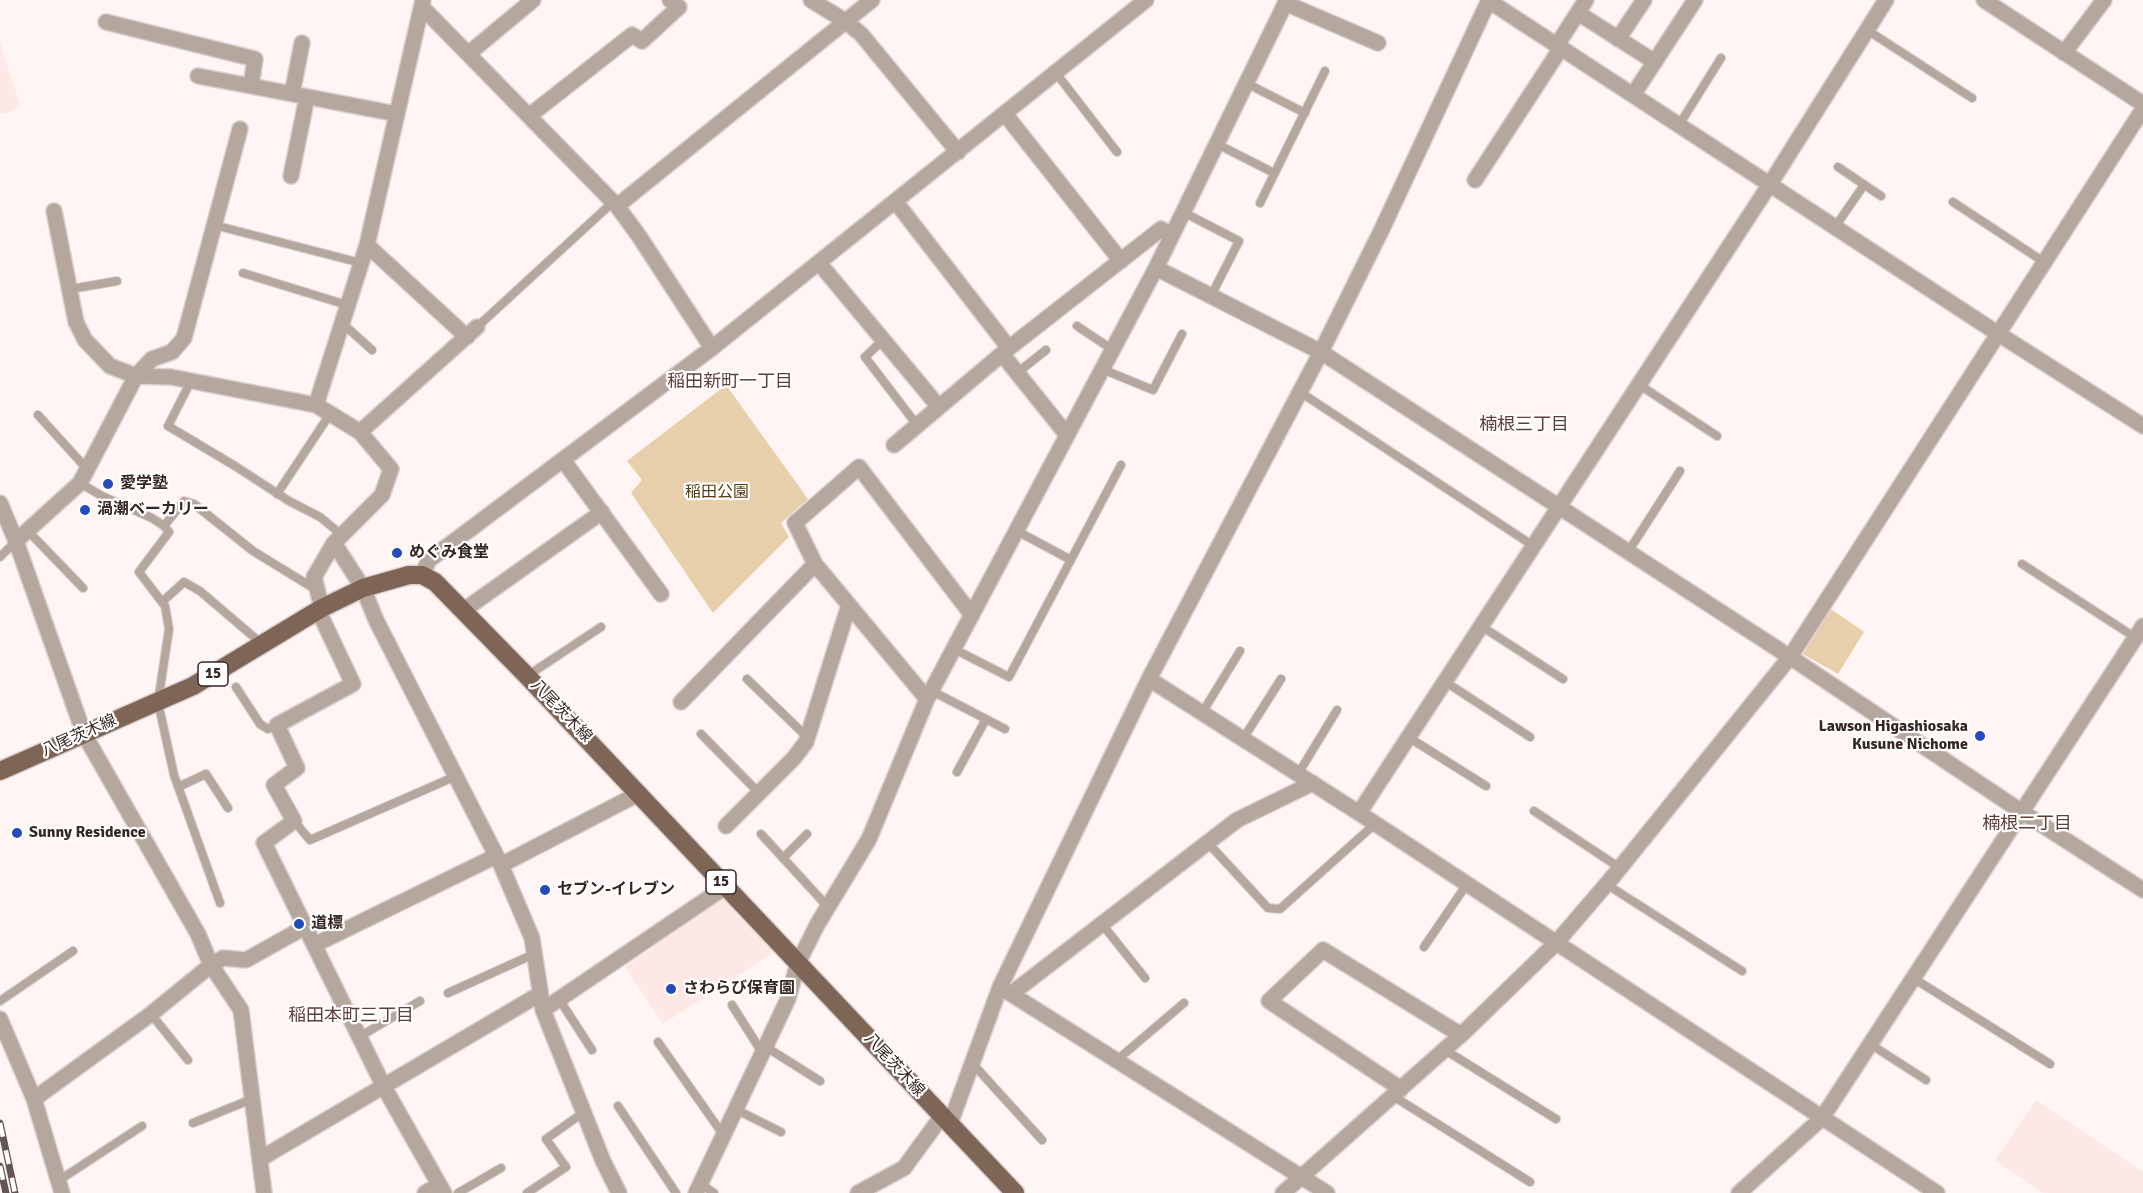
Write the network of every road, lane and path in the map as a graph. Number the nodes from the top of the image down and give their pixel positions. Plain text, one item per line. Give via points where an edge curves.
1 (533, 0) edge
2 (670, 0) edge
3 (811, 0) edge
4 (872, 0) edge
5 (1146, 0) edge
6 (1489, 0) edge
7 (1644, 0) edge
8 (1695, 0) edge
9 (1886, 0) edge
10 (1984, 0) edge
11 (2104, 0) edge
12 (1286, 2) edge
13 (423, 4) edge
14 (1582, 6) edge
15 (845, 21) junction
16 (106, 22) dead end
17 (1867, 30) junction
18 (1618, 39) junction
19 (302, 43) dead end
20 (1378, 43) dead end
21 (1559, 46) junction
22 (2064, 53) junction
23 (468, 54) junction
24 (1721, 58) dead end
25 (1655, 62) junction
26 (1325, 71) dead end
27 (1056, 73) junction
28 (198, 76) dead end
29 (1246, 84) junction
30 (251, 86) junction
31 (299, 95) junction
32 (1633, 95) junction
33 (1972, 98) dead end
34 (2143, 104) edge
35 (2143, 109) edge
36 (1305, 113) junction
37 (398, 114) junction
38 (1005, 114) junction
39 (529, 116) junction
40 (1679, 125) junction
41 (240, 129) dead end
42 (1217, 144) junction
43 (958, 152) junction
44 (1117, 152) dead end
45 (1838, 167) dead end
46 (1274, 173) junction
47 (291, 176) dead end
48 (1475, 180) dead end
49 (1770, 184) junction
50 (1864, 185) junction
51 (1881, 196) dead end
52 (895, 201) junction
53 (1953, 201) dead end
54 (1260, 202) dead end
55 (615, 204) junction
56 (54, 211) dead end
57 (1183, 212) junction
58 (214, 225) junction
59 (1835, 227) junction
60 (1172, 235) junction
61 (367, 245) junction
62 (1121, 261) junction
63 (2044, 262) junction
64 (361, 263) junction
65 (819, 263) junction
66 (1156, 268) junction
67 (243, 273) dead end
68 (117, 281) dead end
69 (70, 289) junction
70 (1211, 296) junction
71 (347, 305) junction
72 (342, 323) junction
73 (1077, 326) dead end
74 (472, 332) junction
75 (1997, 333) junction
76 (1182, 334) dead end
77 (883, 340) junction
78 (712, 348) junction
79 (1046, 350) dead end
80 (1113, 350) junction
81 (372, 351) dead end
82 (1005, 351) junction
83 (1321, 352) junction
84 (1102, 369) junction
85 (1017, 373) junction
86 (136, 376) junction
87 (191, 381) junction
88 (1638, 384) junction
89 (1300, 392) junction
90 (316, 405) junction
91 (939, 407) junction
92 (330, 414) junction
93 (38, 415) dead end
94 (918, 425) junction
95 (2143, 426) edge
96 (360, 432) junction
97 (1067, 435) junction
98 (1717, 436) dead end
99 (894, 445) dead end
100 (563, 460) junction
101 (1120, 465) dead end
102 (1680, 471) dead end
103 (83, 476) junction
104 (277, 494) junction
105 (0, 503) edge
106 (1559, 505) junction
107 (602, 512) junction
108 (3, 522) edge
109 (164, 526) junction
110 (28, 531) junction
111 (1017, 531) junction
112 (338, 539) junction
113 (15, 541) junction
114 (1532, 545) junction
115 (1628, 552) junction
116 (0, 557) edge
117 (1071, 560) junction
118 (815, 564) junction
119 (2022, 564) dead end
120 (422, 575) junction
121 (83, 588) dead end
122 (363, 588) junction
123 (661, 594) dead end
124 (162, 602) junction
125 (319, 603) junction
126 (849, 605) junction
127 (464, 610) junction
128 (972, 615) junction
129 (1480, 625) junction
130 (601, 627) dead end
131 (2139, 632) edge
132 (262, 644) junction
133 (954, 649) junction
134 (1240, 651) dead end
135 (1791, 657) junction
136 (527, 676) junction
137 (747, 679) dead end
138 (1149, 679) junction
139 (1281, 679) dead end
140 (1563, 679) dead end
141 (1444, 681) junction
142 (236, 687) dead end
143 (930, 695) junction
144 (158, 702) junction
145 (681, 702) dead end
146 (1337, 710) dead end
147 (1202, 713) junction
148 (986, 719) junction
149 (277, 725) junction
150 (1005, 729) dead end
151 (84, 734) junction
152 (701, 734) dead end
153 (807, 737) junction
154 (1408, 737) junction
155 (1530, 737) dead end
156 (1243, 739) junction
157 (0, 771) edge
158 (957, 772) dead end
159 (1298, 774) junction
160 (456, 776) junction
161 (1312, 783) junction
162 (1486, 786) dead end
163 (178, 787) junction
164 (759, 793) junction
165 (638, 794) junction
166 (228, 808) dead end
167 (1534, 811) dead end
168 (2022, 812) junction
169 (1359, 813) junction
170 (294, 821) junction
171 (1376, 823) junction
172 (726, 825) dead end
173 (761, 834) dead end
174 (807, 834) dead end
175 (1208, 843) junction
176 (783, 858) junction
177 (499, 861) junction
178 (1620, 868) junction
179 (1467, 884) junction
180 (1606, 884) junction
181 (725, 887) junction
182 (2143, 890) edge
183 (220, 903) dead end
184 (828, 907) junction
185 (1102, 924) junction
186 (305, 927) junction
187 (1556, 943) junction
188 (314, 945) junction
189 (1424, 947) dead end
190 (73, 951) dead end
191 (534, 954) junction
192 (798, 963) junction
193 (211, 965) junction
194 (1742, 971) dead end
195 (1146, 978) dead end
196 (1913, 978) junction
197 (1005, 990) junction
198 (448, 993) dead end
199 (540, 994) junction
200 (559, 999) junction
201 (0, 1001) edge
202 (420, 1001) dead end
203 (1184, 1003) dead end
204 (732, 1005) dead end
205 (543, 1010) junction
206 (151, 1014) junction
207 (0, 1019) edge
208 (1461, 1035) junction
209 (359, 1037) junction
210 (658, 1042) dead end
211 (1870, 1044) junction
212 (592, 1050) dead end
213 (1445, 1050) junction
214 (764, 1051) junction
215 (188, 1060) dead end
216 (1117, 1060) junction
217 (972, 1063) junction
218 (2050, 1064) dead end
219 (1926, 1080) dead end
220 (820, 1081) dead end
221 (384, 1087) junction
222 (1397, 1093) junction
223 (252, 1099) junction
224 (34, 1100) junction
225 (618, 1106) dead end
226 (736, 1110) junction
227 (584, 1112) junction
228 (1822, 1118) junction
229 (1556, 1119) dead end
230 (946, 1120) junction
231 (193, 1123) dead end
232 (142, 1126) dead end
233 (782, 1132) dead end
234 (724, 1136) junction
235 (1042, 1140) dead end
236 (260, 1160) junction
237 (501, 1168) dead end
238 (1301, 1176) junction
239 (1530, 1182) dead end
240 (60, 1187) edge
241 (699, 1188) edge
242 (442, 1189) edge
243 (264, 1193) edge
244 (425, 1193) edge
245 (458, 1193) edge
246 (527, 1193) edge
247 (619, 1193) edge
248 (676, 1193) edge
249 (714, 1193) edge
250 (858, 1193) edge
251 (1015, 1193) edge
252 (1283, 1193) edge
253 (1327, 1193) edge
254 (1739, 1193) edge
255 (1937, 1193) edge

1 - 23 street
2 - 39 street via 679,7 642,41 632,35
3 - 15 street
4 - 15 street
5 - 27 street
6 - 21 street
6 - 83 street
7 - 18 street
8 - 25 street
9 - 17 street
10 - 22 street
11 - 22 street
12 - 20 street
12 - 29 street
13 - 23 street
13 - 37 street
14 - 18 street
14 - 21 street
15 - 43 street via 861,34
15 - 55 street
16 - 30 street via 255,59
17 - 33 lane
17 - 49 street
18 - 25 street
19 - 31 street
21 - 32 street
21 - 48 street
22 - 34 street
23 - 39 street
24 - 40 lane
25 - 32 street
26 - 36 lane
27 - 38 street
27 - 44 lane
28 - 30 street
29 - 36 lane
29 - 42 street
30 - 31 street
31 - 37 street
31 - 47 street
32 - 40 street
35 - 63 street
36 - 46 lane
37 - 61 street
38 - 43 street
38 - 62 street
39 - 55 street
40 - 49 street
41 - 58 street
42 - 46 lane
42 - 57 street
43 - 52 street
45 - 50 lane
46 - 54 lane
49 - 59 street
49 - 88 street
50 - 51 lane
50 - 59 lane
52 - 65 street
52 - 82 street
53 - 63 lane
55 - 74 lane
55 - 78 street
56 - 69 street
57 - 60 street
57 - 70 lane via 1239,241
58 - 64 lane
58 - 86 street via 184,338 172,352 152,359
59 - 75 street
60 - 62 street via 1161,230
60 - 66 street
61 - 64 street
61 - 74 street
62 - 82 street
63 - 75 street
64 - 71 street
65 - 77 street
65 - 78 street
66 - 70 street
66 - 80 street
67 - 71 lane
68 - 69 lane
69 - 86 street via 76,322 85,339 110,366
70 - 83 street
71 - 72 street
72 - 81 lane
72 - 90 street
73 - 80 lane
74 - 96 street
75 - 95 street
75 - 135 street
76 - 84 lane via 1153,390
77 - 91 street
77 - 94 lane via 865,357
78 - 100 street
79 - 85 lane
80 - 84 street
82 - 85 street
82 - 91 street
83 - 89 street
83 - 106 street
84 - 97 street
85 - 97 street
86 - 87 street
86 - 103 street
87 - 90 street
87 - 104 lane via 168,426
88 - 98 lane
88 - 106 street
89 - 114 lane
89 - 138 street
90 - 92 street
91 - 94 street
92 - 96 street
92 - 104 lane
93 - 103 lane
94 - 99 street
96 - 112 street via 392,469 382,495
97 - 111 street
100 - 107 street
100 - 120 street via 429,560
101 - 117 lane
102 - 115 lane
103 - 109 lane via 102,496
103 - 110 street
104 - 112 lane via 320,517
105 - 108 street
106 - 114 street
106 - 115 street
107 - 123 street
107 - 127 street
108 - 113 street
109 - 124 lane via 169,532 139,572
109 - 125 lane via 184,501 194,504
110 - 113 street
110 - 121 lane
111 - 117 lane
111 - 128 street
112 - 122 street
112 - 125 street via 314,577
113 - 116 lane
113 - 151 street
114 - 129 street
115 - 135 street
117 - 133 lane via 1009,677
118 - 126 street
118 - 128 street via 795,522 859,467
118 - 145 street
119 - 131 lane
120 - 122 main road, 八尾茨木線 / 15
120 - 127 main road, 八尾茨木線 / 15
122 - 125 main road, 八尾茨木線 / 15
122 - 160 street
124 - 132 lane via 184,582
124 - 144 lane via 169,629
125 - 132 main road, 八尾茨木線 / 15
125 - 149 street via 353,684
126 - 143 street
126 - 153 street
127 - 136 main road, 八尾茨木線 / 15
128 - 133 street
129 - 140 lane
129 - 141 street
130 - 136 lane
131 - 168 street
132 - 144 main road, 八尾茨木線 / 15 via 193,686
133 - 143 street
134 - 147 lane
135 - 168 street
135 - 178 street
136 - 165 main road, 八尾茨木線 / 15
137 - 153 lane
138 - 147 street
138 - 197 street
139 - 156 lane
141 - 154 street
141 - 155 lane
142 - 149 lane via 260,724 268,729
143 - 148 lane
143 - 184 street via 869,839
144 - 151 main road, 八尾茨木線 / 15
144 - 163 lane
146 - 159 lane
147 - 156 street
148 - 150 lane
148 - 158 lane
149 - 170 street via 297,768 274,784
151 - 157 main road, 八尾茨木線 / 15
151 - 193 street via 198,934
152 - 164 lane
153 - 164 street via 794,758
154 - 162 lane
154 - 169 street
156 - 159 street
159 - 161 street
160 - 170 lane via 310,840
160 - 177 street
161 - 169 street
161 - 175 street via 1237,820
163 - 166 lane via 206,774
163 - 183 lane
164 - 172 street
165 - 177 street
165 - 181 main road, 八尾茨木線 / 15
167 - 178 lane
168 - 182 street
168 - 196 street
169 - 171 street
170 - 186 street via 264,843
171 - 175 lane via 1280,909 1269,908
171 - 179 street
173 - 176 lane
174 - 176 lane
175 - 185 street
176 - 184 lane
177 - 188 street
177 - 191 street via 532,938
178 - 180 street
179 - 187 street
179 - 189 lane
180 - 187 street
180 - 194 lane
181 - 192 main road, 八尾茨木線 / 15
181 - 200 street
184 - 192 street
185 - 195 lane
185 - 197 street
186 - 188 street
186 - 193 street via 246,960 223,958
187 - 208 street
187 - 228 street
188 - 209 street
190 - 201 lane
191 - 198 lane
191 - 199 street
192 - 214 street via 788,999
192 - 230 main road, 八尾茨木線 / 15
193 - 206 street
193 - 223 street via 241,1010
196 - 211 street
196 - 218 lane
197 - 216 street
197 - 217 street
199 - 205 street
199 - 221 street
200 - 205 street
200 - 212 lane
202 - 209 lane
203 - 216 lane
204 - 214 lane
205 - 227 street
206 - 215 lane
206 - 224 street
207 - 224 street
208 - 213 street
208 - 222 street via 1323,950 1269,1001
209 - 221 street
210 - 234 lane
211 - 219 lane
211 - 228 street
213 - 222 street
213 - 229 lane
214 - 220 lane
214 - 226 street
216 - 238 street
217 - 230 street
217 - 235 lane
221 - 236 street
221 - 242 street
222 - 238 street
222 - 239 lane
223 - 231 lane
223 - 236 street
224 - 240 street
225 - 248 lane
226 - 233 lane
226 - 234 street
227 - 246 lane via 546,1139 566,1167
227 - 247 street
228 - 254 street
228 - 255 street
230 - 250 street via 904,1167
230 - 251 main road, 八尾茨木線 / 15
232 - 240 lane
234 - 241 street
236 - 243 street
237 - 245 lane
238 - 252 street
238 - 253 street
241 - 249 lane
242 - 244 street

